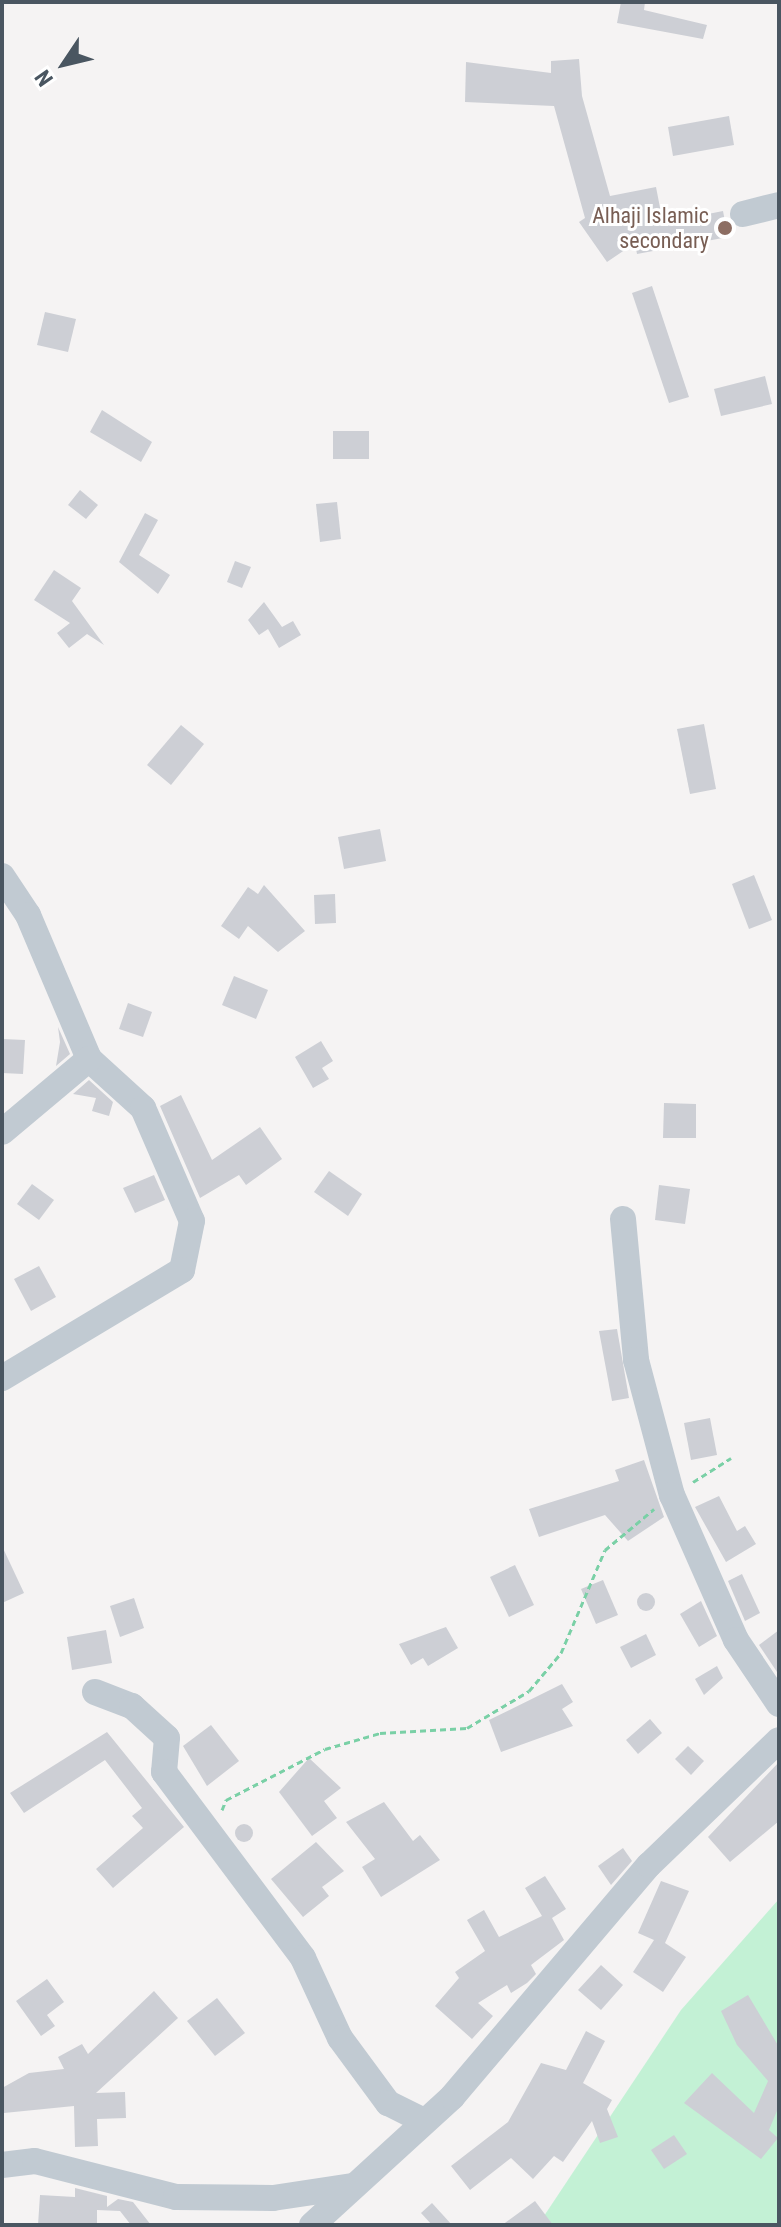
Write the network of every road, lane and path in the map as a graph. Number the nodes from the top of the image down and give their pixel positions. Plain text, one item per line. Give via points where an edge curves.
1 (779, 205) edge
2 (743, 214) dead end
3 (2, 876) edge
4 (89, 1059) junction
5 (2, 1132) edge
6 (623, 1219) dead end
7 (2, 1378) edge
8 (731, 1458) dead end
9 (672, 1495) junction
10 (95, 1692) dead end
11 (779, 1704) edge
12 (779, 1740) edge
13 (210, 1838) junction
14 (424, 2121) junction
15 (2, 2165) edge
16 (352, 2186) junction
17 (312, 2225) edge

1 - 2 street
3 - 4 street via 28,915
4 - 5 street
4 - 7 street via 143,1108 174,1177 192,1221 182,1270
6 - 9 street via 636,1360
8 - 9 path
9 - 11 street via 736,1640
9 - 13 path via 605,1550 561,1653 529,1691 467,1728 380,1733 325,1749 226,1800
10 - 13 street via 132,1706 167,1738 164,1772
12 - 14 street via 649,1865
13 - 14 street via 303,1958 340,2038 388,2103
14 - 16 street
15 - 16 street via 35,2161 176,2197 273,2198
16 - 17 street

